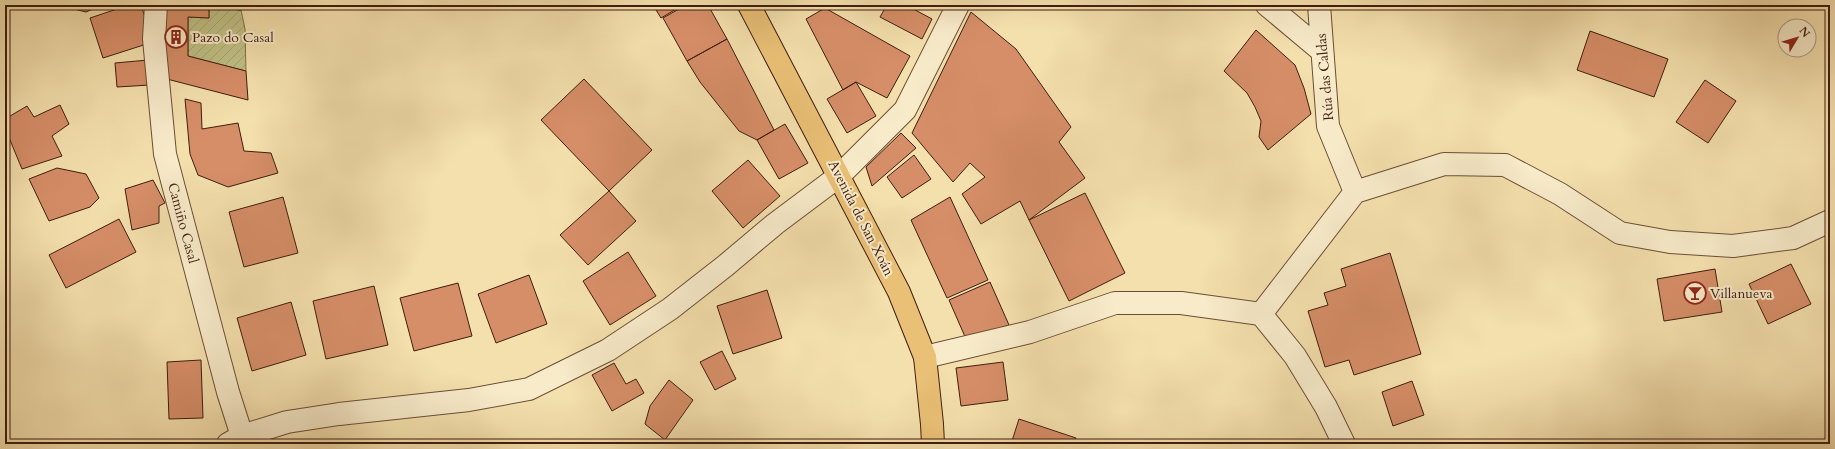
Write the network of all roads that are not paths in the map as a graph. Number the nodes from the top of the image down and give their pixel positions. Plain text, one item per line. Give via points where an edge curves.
1 (156, 5) edge
2 (749, 5) edge
3 (958, 5) edge
4 (1267, 5) edge
5 (1320, 5) edge
6 (1322, 51) junction
7 (839, 176) junction
8 (1355, 192) junction
9 (1830, 221) edge
10 (1261, 314) junction
11 (925, 357) junction
12 (235, 440) edge
13 (932, 444) edge
14 (1344, 444) edge

1 - 12 street, Camiño Casal via 154,39 165,154 228,392
2 - 7 main road, Avenida de San Xoán
3 - 7 street via 905,110
4 - 6 street
5 - 6 street, Rúa das Caldas
6 - 8 street, Rúa das Caldas via 1328,126
7 - 11 main road, Avenida de San Xoán via 899,292
7 - 12 street via 670,309 608,350 529,389 470,400 287,422
8 - 9 street via 1444,164 1505,165 1560,194 1620,233 1670,242 1733,246 1793,238
8 - 10 street
10 - 11 street via 1181,303 1115,303 1030,332
10 - 14 street via 1295,356
11 - 13 main road, Avenida de San Xoán

